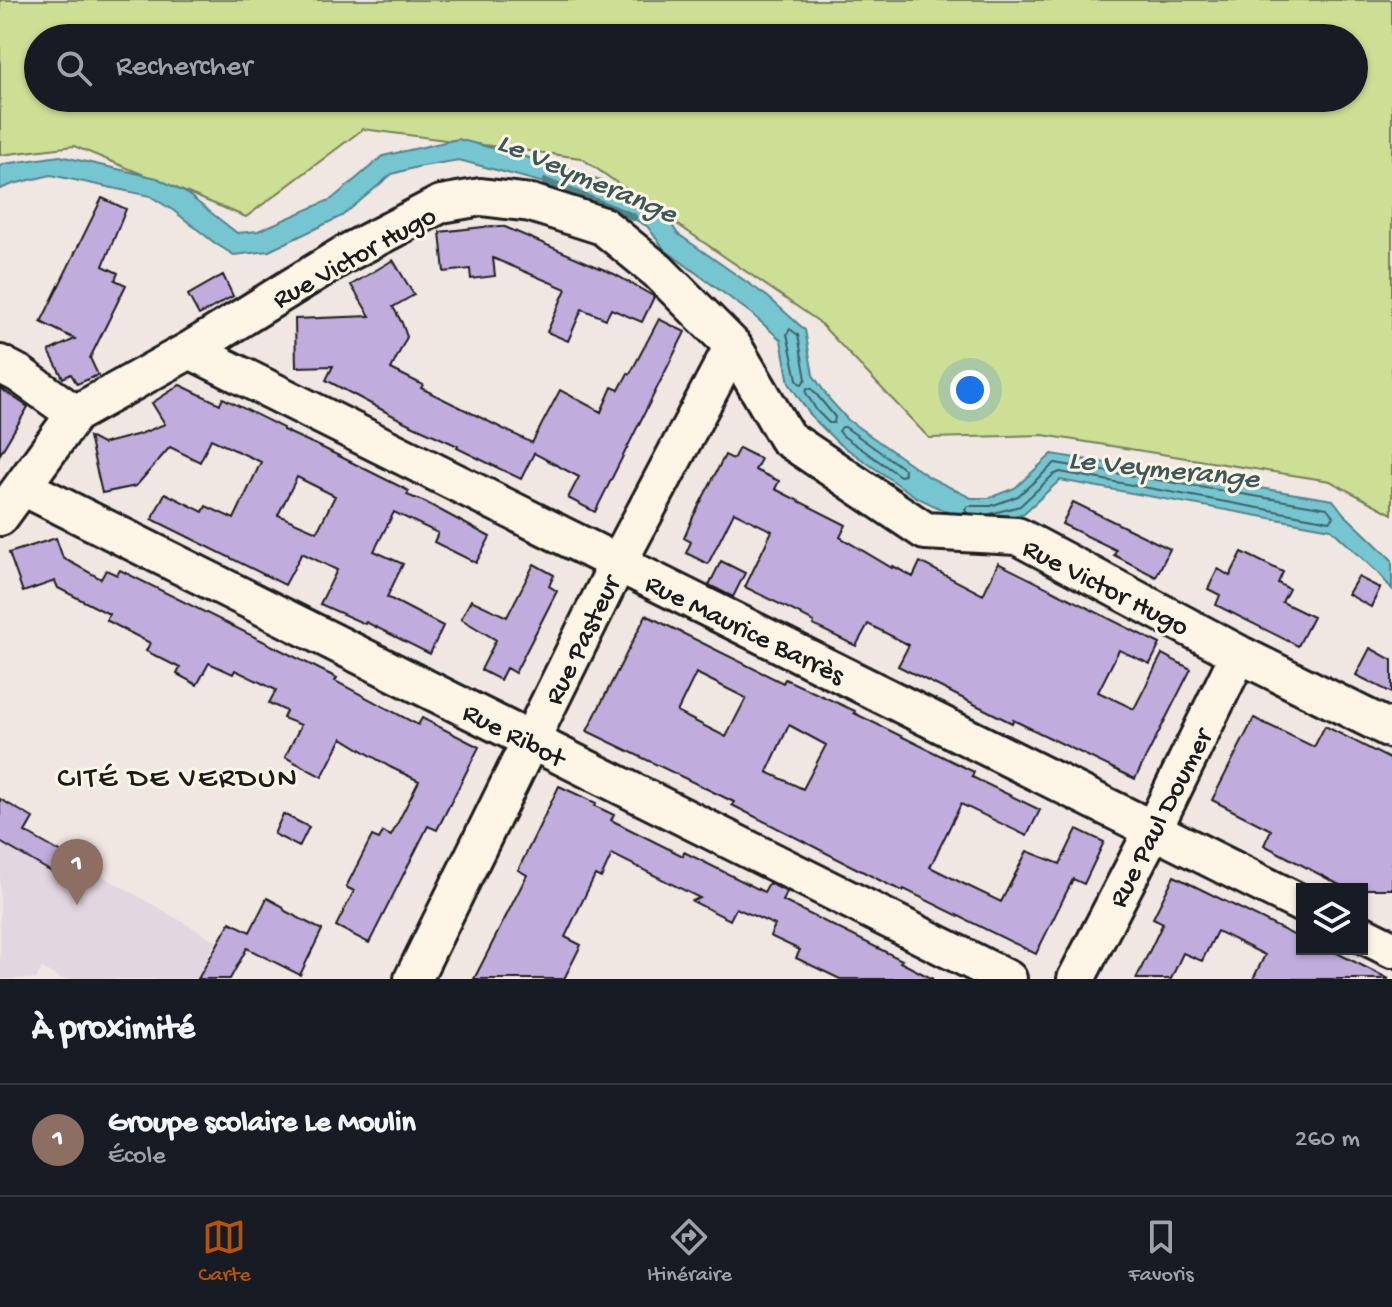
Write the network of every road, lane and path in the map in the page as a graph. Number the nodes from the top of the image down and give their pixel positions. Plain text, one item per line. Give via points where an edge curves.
1 (733, 346) junction
2 (190, 350) junction
3 (0, 364) edge
4 (75, 414) junction
5 (23, 487) junction
6 (0, 517) edge
7 (618, 563) junction
8 (1239, 654) junction
9 (1392, 730) edge
10 (530, 740) junction
11 (1153, 830) junction
12 (1296, 901) edge
13 (1368, 937) edge
14 (1392, 949) edge
15 (413, 979) edge
16 (1008, 979) edge
17 (1076, 979) edge

1 - 2 street, Rue Victor Hugo via 658,271 603,226 531,203 481,197 441,204 345,254
1 - 7 street, Rue Pasteur
1 - 8 street, Rue Victor Hugo via 787,438 925,531 1017,536
2 - 4 street, Rue Victor Hugo
2 - 7 street, Rue Maurice Barrès
3 - 4 street
4 - 5 street
5 - 6 street
5 - 10 street, Rue Ribot
7 - 10 street, Rue Pasteur
7 - 11 street, Rue Maurice Barrès
8 - 9 street, Rue Victor Hugo
8 - 11 street, Rue Paul Doumer
10 - 15 street, Rue Pasteur
10 - 16 street, Rue Ribot
11 - 12 street, Rue Maurice Barrès
11 - 17 street, Rue Paul Doumer
13 - 14 street

